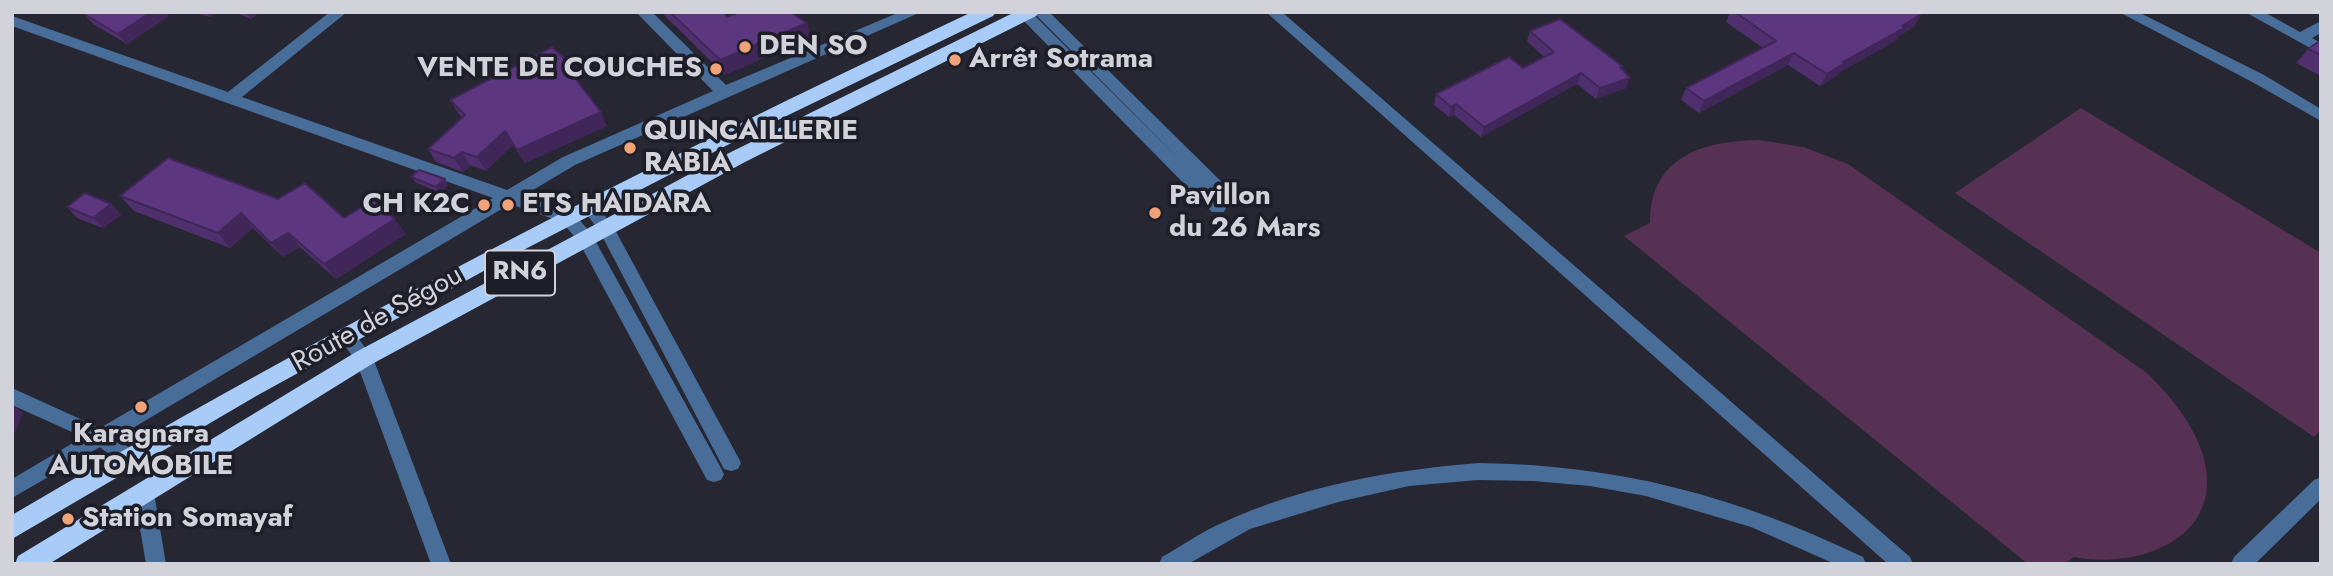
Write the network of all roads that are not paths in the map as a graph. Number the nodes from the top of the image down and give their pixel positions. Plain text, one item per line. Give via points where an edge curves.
1 (340, 12) edge
2 (643, 12) edge
3 (914, 12) edge
4 (987, 12) edge
5 (1273, 12) edge
6 (2126, 12) edge
7 (2252, 12) edge
8 (1029, 13) edge
9 (12, 21) edge
10 (2321, 26) edge
11 (2301, 38) junction
12 (2321, 49) edge
13 (724, 92) junction
14 (230, 98) junction
15 (2321, 116) edge
16 (508, 196) junction
17 (1224, 205) dead end
18 (590, 208) junction
19 (568, 219) junction
20 (606, 228) junction
21 (585, 238) junction
22 (346, 335) junction
23 (364, 358) junction
24 (12, 396) edge
25 (101, 437) junction
26 (128, 458) junction
27 (731, 463) dead end
28 (714, 474) dead end
29 (2321, 486) edge
30 (12, 489) edge
31 (144, 493) junction
32 (12, 528) edge
33 (27, 564) edge
34 (156, 564) edge
35 (441, 564) edge
36 (1169, 564) edge
37 (1856, 564) edge
38 (1903, 564) edge
39 (2241, 564) edge

1 - 14 street
2 - 13 street
3 - 13 street
4 - 18 highway, Route de Ségou / RN6 via 723,138
5 - 38 street
6 - 15 street
7 - 11 street
8 - 17 street
8 - 20 highway, Route de Ségou / RN6
9 - 14 street
10 - 11 street
11 - 12 street
13 - 16 street via 569,162
14 - 16 street
16 - 19 street
16 - 25 street
18 - 19 highway, Route de Ségou / RN6
18 - 20 street
19 - 21 street
19 - 22 highway, Route de Ségou / RN6
20 - 21 highway, Route de Ségou / RN6
20 - 27 street
21 - 23 highway, Route de Ségou / RN6
21 - 28 street
22 - 23 street
22 - 26 highway, Route de Ségou / RN6
23 - 31 highway, Route de Ségou / RN6
23 - 35 street
24 - 25 street
25 - 26 street
25 - 30 street
26 - 32 highway, Route de Ségou / RN6
29 - 39 street
31 - 33 highway, Route de Ségou / RN6
31 - 34 street
36 - 37 street via 1233,527 1353,489 1424,475 1503,471 1584,477 1668,492 1766,525

